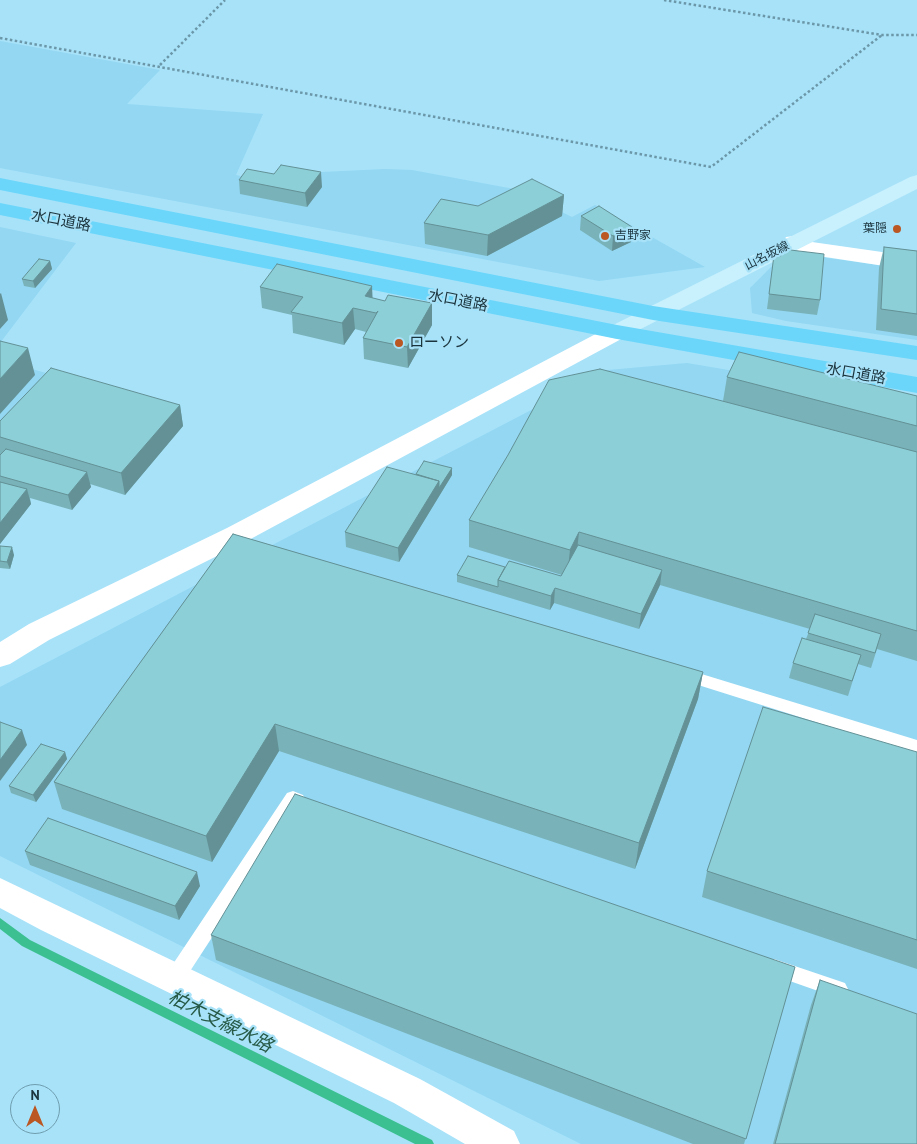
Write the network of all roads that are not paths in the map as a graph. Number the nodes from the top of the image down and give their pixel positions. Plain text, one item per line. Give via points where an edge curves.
1 (917, 181) edge
2 (0, 184) edge
3 (0, 209) edge
4 (794, 242) junction
5 (917, 264) edge
6 (653, 313) junction
7 (617, 332) junction
8 (917, 353) edge
9 (917, 385) edge
10 (0, 656) edge
11 (671, 670) edge
12 (917, 747) edge
13 (312, 805) edge
14 (0, 892) edge
15 (759, 961) edge
16 (174, 979) junction
17 (852, 994) edge
18 (501, 1144) edge

1 - 4 main road, 山名坂線
2 - 6 highway, 水口道路
3 - 7 highway, 水口道路
4 - 5 street via 807,248
4 - 6 main road, 山名坂線
6 - 7 main road, 山名坂線
6 - 8 highway, 水口道路
7 - 9 highway, 水口道路
7 - 10 street via 245,538 39,632
11 - 12 lane
13 - 16 lane via 293,798
14 - 16 street
15 - 17 lane
16 - 18 street via 407,1091

